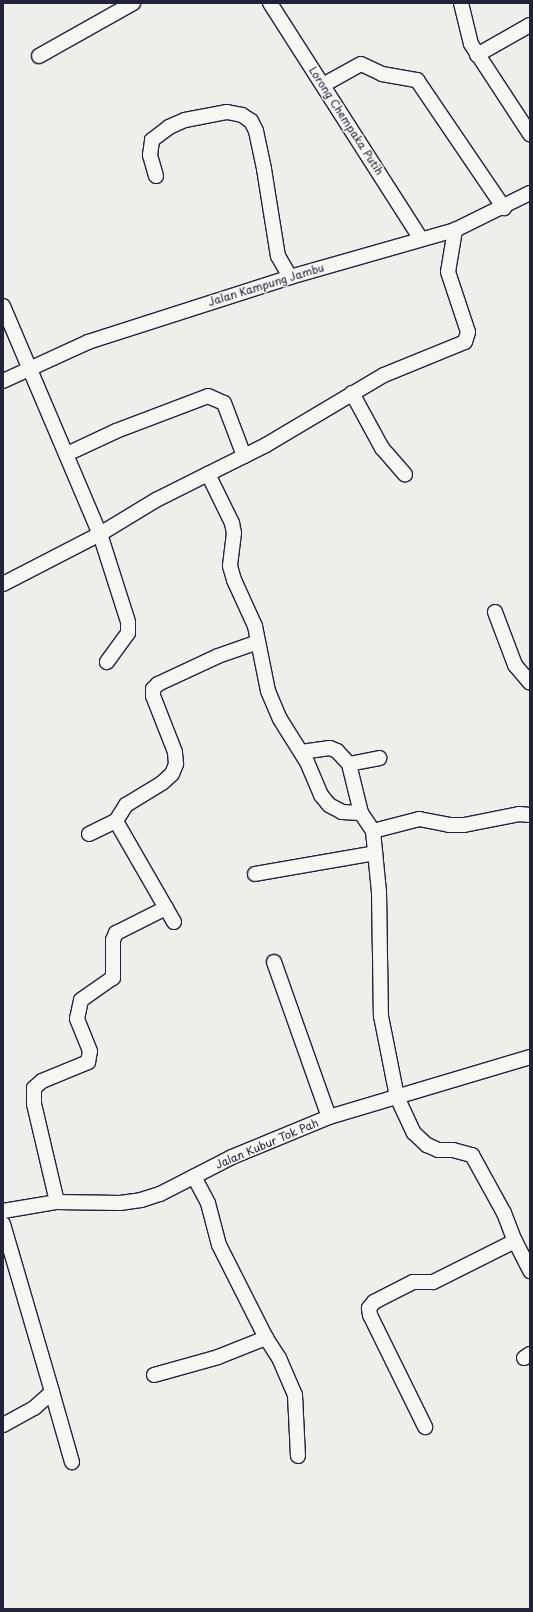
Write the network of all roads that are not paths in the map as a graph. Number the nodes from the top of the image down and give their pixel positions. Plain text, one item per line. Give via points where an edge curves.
1 (133, 3) edge
2 (270, 3) edge
3 (461, 3) edge
4 (530, 25) edge
5 (477, 55) junction
6 (39, 56) dead end
7 (323, 85) junction
8 (530, 134) edge
9 (156, 176) dead end
10 (530, 193) edge
11 (504, 208) junction
12 (455, 230) junction
13 (421, 239) junction
14 (290, 277) junction
15 (3, 306) edge
16 (30, 369) junction
17 (3, 382) edge
18 (352, 392) junction
19 (67, 454) junction
20 (244, 456) junction
21 (208, 474) junction
22 (405, 474) dead end
23 (100, 534) junction
24 (3, 584) edge
25 (495, 612) dead end
26 (258, 642) junction
27 (107, 662) dead end
28 (530, 683) edge
29 (301, 752) junction
30 (379, 758) dead end
31 (349, 764) junction
32 (361, 814) junction
33 (530, 815) edge
34 (116, 821) junction
35 (372, 831) junction
36 (89, 834) dead end
37 (375, 853) junction
38 (255, 874) dead end
39 (166, 908) junction
40 (174, 922) dead end
41 (274, 962) dead end
42 (530, 1057) edge
43 (397, 1097) junction
44 (329, 1117) junction
45 (194, 1177) junction
46 (57, 1202) junction
47 (3, 1211) edge
48 (3, 1224) edge
49 (515, 1241) junction
50 (530, 1271) edge
51 (266, 1338) junction
52 (154, 1375) dead end
53 (52, 1392) junction
54 (3, 1425) edge
55 (426, 1427) dead end
56 (298, 1456) dead end
57 (72, 1462) dead end

1 - 6 street
2 - 7 street, Lorong Chempaka Putih
3 - 5 street via 471,44
4 - 5 street
5 - 8 street
7 - 11 street via 361,64 382,74 417,80
7 - 13 street, Lorong Chempaka Putih
9 - 14 street via 150,155 152,140 169,127 185,120 227,112 242,115 251,121 261,154 278,256
10 - 11 street, Jalan Kampung Jambu
11 - 12 street, Jalan Kampung Jambu
12 - 13 street, Jalan Kampung Jambu
12 - 18 street via 448,272 468,337 462,345 384,374
13 - 14 street, Jalan Kampung Jambu
14 - 16 street, Jalan Kampung Jambu via 88,342
15 - 16 street
16 - 17 street, Jalan Kampung Jambu
16 - 19 street
18 - 20 street
18 - 22 street via 382,448
19 - 20 street via 116,431 208,396 224,403
19 - 23 street
20 - 21 street
21 - 23 street via 156,500
21 - 26 street via 232,523 234,533 230,566 255,626
23 - 24 street
23 - 27 street via 128,622 128,633
25 - 28 street via 514,666
26 - 29 street via 268,691 280,719
26 - 34 street via 218,656 155,686 153,696 175,752 176,764 172,774 162,783 126,805
29 - 31 street via 330,748 337,751
29 - 32 street via 321,795 329,806 342,812
30 - 31 street
31 - 32 street
32 - 35 street
33 - 35 street via 519,814 464,825 419,819
34 - 36 street
34 - 39 street
35 - 37 street
37 - 38 street
37 - 43 street via 380,892 381,1016
39 - 40 street
39 - 46 street via 116,933 113,940 113,978 81,1000 77,1019 90,1051 88,1062 42,1081 34,1088 34,1104
41 - 44 street
42 - 43 street, Jalan Kubur Tok Pah
43 - 44 street, Jalan Kubur Tok Pah
43 - 49 street via 414,1133 427,1145 438,1150 453,1150 472,1155 504,1212
44 - 45 street, Jalan Kubur Tok Pah via 244,1151
45 - 46 street, Jalan Kubur Tok Pah via 141,1200 120,1203
45 - 51 street via 208,1203 219,1245
46 - 47 street, Jalan Kubur Tok Pah
48 - 53 street
49 - 50 street
49 - 55 street via 433,1282 413,1282 374,1302 369,1308 370,1315
51 - 52 street via 218,1357
51 - 56 street via 279,1358 295,1395
53 - 54 street via 34,1408
53 - 57 street

